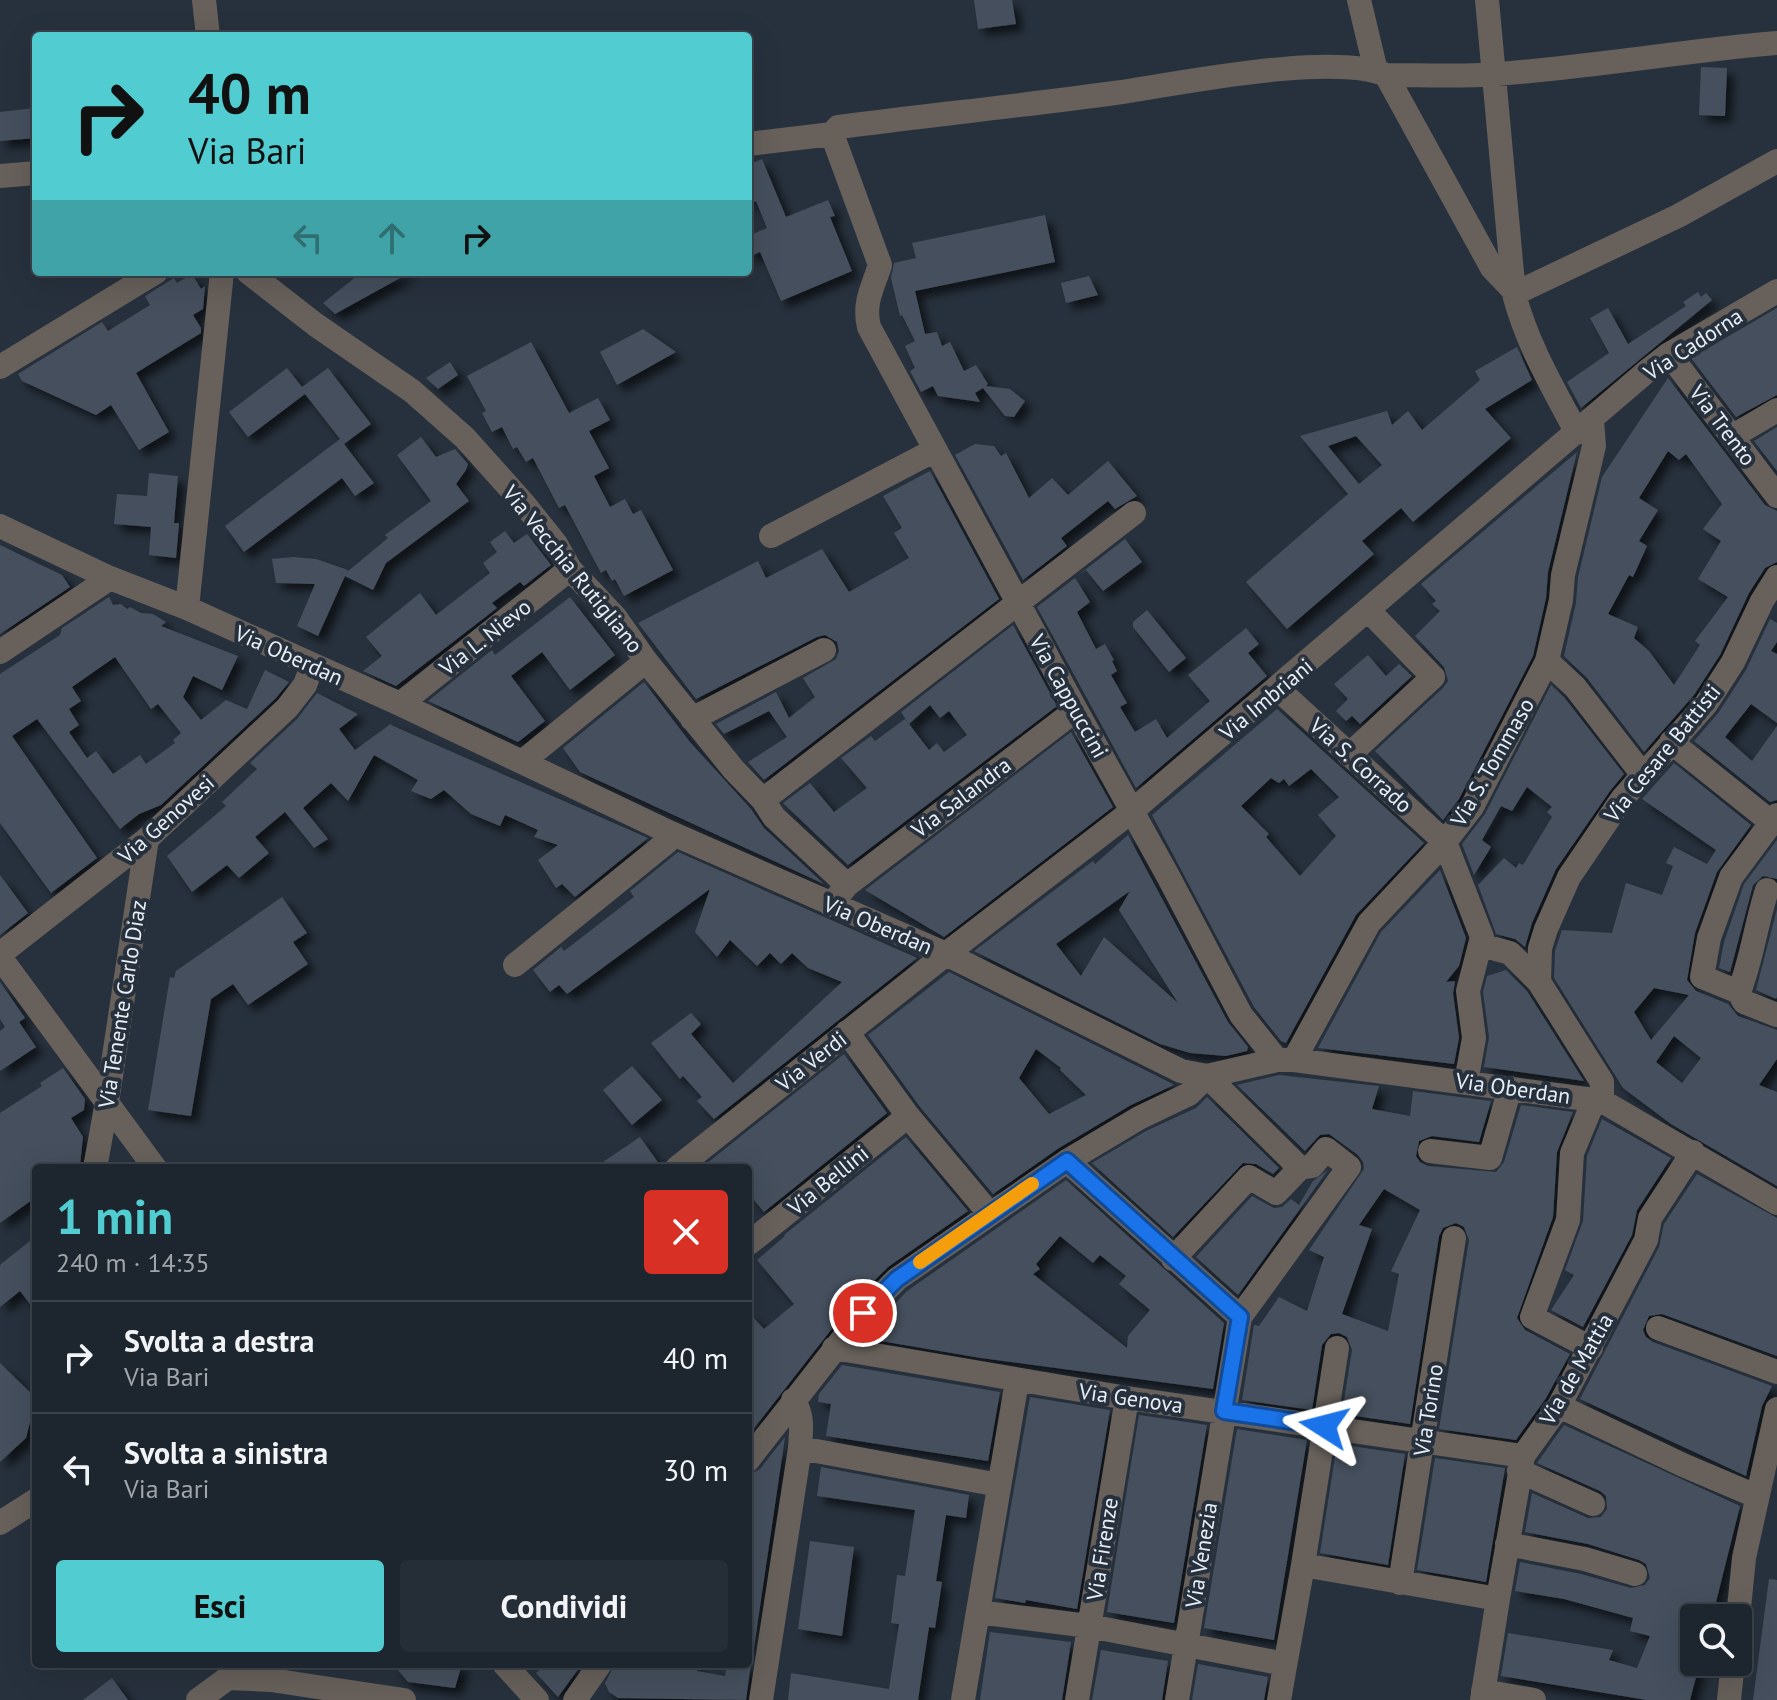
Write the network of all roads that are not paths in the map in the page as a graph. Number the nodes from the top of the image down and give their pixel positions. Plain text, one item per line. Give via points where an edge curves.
1 (204, 0) edge
2 (1359, 0) edge
3 (1487, 0) edge
4 (208, 32) edge
5 (1777, 43) edge
6 (1381, 73) junction
7 (1493, 75) junction
8 (832, 134) junction
9 (752, 144) edge
10 (1777, 161) edge
11 (32, 173) edge
12 (0, 176) edge
13 (149, 276) edge
14 (222, 276) edge
15 (253, 276) edge
16 (1777, 291) edge
17 (1514, 292) junction
18 (1669, 354) junction
19 (0, 367) edge
20 (1777, 410) edge
21 (1584, 427) junction
22 (1733, 436) junction
23 (935, 450) junction
24 (1777, 496) edge
25 (1134, 513) dead end
26 (2, 530) edge
27 (771, 536) dead end
28 (570, 569) junction
29 (1777, 577) edge
30 (110, 578) junction
31 (1019, 604) junction
32 (187, 608) junction
33 (1369, 611) junction
34 (824, 650) dead end
35 (0, 652) edge
36 (646, 661) junction
37 (1547, 661) junction
38 (312, 666) junction
39 (1278, 689) junction
40 (400, 704) junction
41 (1076, 710) junction
42 (692, 719) junction
43 (1671, 742) junction
44 (1349, 755) junction
45 (522, 762) junction
46 (1643, 775) junction
47 (763, 800) junction
48 (1132, 811) junction
49 (1774, 818) edge
50 (671, 833) junction
51 (147, 839) junction
52 (1445, 842) junction
53 (1731, 877) junction
54 (847, 885) junction
55 (1772, 891) edge
56 (831, 905) junction
57 (1481, 945) junction
58 (946, 954) junction
59 (0, 956) edge
60 (515, 965) dead end
61 (1539, 982) junction
62 (1739, 992) junction
63 (1776, 1012) edge
64 (847, 1032) junction
65 (1285, 1060) junction
66 (1207, 1076) junction
67 (1466, 1082) junction
68 (1510, 1088) junction
69 (1598, 1100) junction
70 (107, 1102) junction
71 (908, 1116) junction
72 (1430, 1151) dead end
73 (1693, 1152) junction
74 (1067, 1161) junction
75 (96, 1164) edge
76 (152, 1164) edge
77 (682, 1164) edge
78 (1300, 1168) junction
79 (1777, 1203) edge
80 (989, 1213) junction
81 (1454, 1238) dead end
82 (752, 1241) edge
83 (1173, 1259) junction
84 (1240, 1317) junction
85 (1658, 1328) dead end
86 (834, 1348) junction
87 (1337, 1348) dead end
88 (1591, 1348) junction
89 (1777, 1372) edge
90 (1017, 1381) junction
91 (1127, 1398) junction
92 (793, 1400) junction
93 (1559, 1406) junction
94 (1777, 1409) edge
95 (1224, 1411) junction
96 (1324, 1426) junction
97 (1423, 1443) junction
98 (800, 1448) junction
99 (752, 1455) edge
100 (1521, 1464) junction
101 (999, 1485) junction
102 (32, 1496) edge
103 (1756, 1496) junction
104 (1593, 1504) dead end
105 (0, 1523) edge
106 (1507, 1544) junction
107 (1303, 1565) junction
108 (1635, 1574) dead end
109 (1400, 1583) junction
110 (1498, 1599) junction
111 (1739, 1604) edge
112 (978, 1612) junction
113 (1089, 1626) junction
114 (1186, 1646) junction
115 (1285, 1664) junction
116 (508, 1668) edge
117 (597, 1668) edge
118 (1732, 1676) edge
119 (1483, 1696) edge
120 (198, 1700) edge
121 (404, 1700) edge
122 (537, 1700) edge
123 (575, 1700) edge
124 (761, 1700) edge
125 (963, 1700) edge
126 (1077, 1700) edge
127 (1177, 1700) edge
128 (1279, 1700) edge
129 (1534, 1700) edge
130 (1729, 1700) edge

1 - 4 street
2 - 6 street
3 - 7 street
5 - 7 street
6 - 7 street
6 - 8 street via 1324,66 1215,77 838,127
6 - 17 street via 1492,268
7 - 17 street
8 - 9 street
8 - 23 street, Via Cappuccini via 880,265 867,299 869,327
10 - 17 street via 1678,216
11 - 12 street
13 - 19 street
14 - 32 street
15 - 28 street, Via Vecchia Rutigliano via 412,391 454,429 524,504
16 - 18 street, Via Cadorna
17 - 21 street via 1531,345
18 - 21 street, Via Cadorna
18 - 22 street, Via Trento
20 - 22 street
21 - 33 street, Via Imbriani
21 - 37 street, Via S. Tommaso via 1594,446
22 - 24 street, Via Trento
23 - 27 street
23 - 31 street, Via Cappuccini
25 - 31 street
26 - 30 street, Via Oberdan
28 - 36 street, Via Vecchia Rutigliano via 616,618
28 - 40 street, Via L. Nievo
29 - 43 street, Via Cesare Battisti via 1733,662 1706,704
30 - 32 street, Via Oberdan
30 - 35 street
31 - 41 street, Via Cappuccini
31 - 47 street
32 - 38 street, Via Oberdan
33 - 39 street, Via Imbriani
33 - 44 street via 1433,677
34 - 42 street
36 - 42 street, Via Vecchia Rutigliano
36 - 45 street
37 - 46 street via 1575,687
37 - 52 street, Via S. Tommaso via 1472,807
38 - 40 street, Via Oberdan
38 - 51 street, Via Genovesi via 287,708
39 - 44 street, Via S. Corrado
39 - 48 street, Via Imbriani
40 - 45 street, Via Oberdan
41 - 48 street, Via Cappuccini
41 - 54 street, Via Salandra
42 - 47 street, Via Vecchia Rutigliano
43 - 46 street, Via Cesare Battisti
43 - 49 street
44 - 52 street, Via S. Corrado
45 - 50 street, Via Oberdan
46 - 61 street, Via Cesare Battisti via 1569,877 1540,948
47 - 54 street, Via Vecchia Rutigliano via 774,817
48 - 58 street, Via Imbriani
48 - 65 street, Via Cappuccini via 1241,1015
49 - 53 street
50 - 56 street, Via Oberdan
50 - 60 street via 667,842
51 - 59 street, Via Genovesi
51 - 70 street, Via Tenente Carlo Diaz
52 - 57 street via 1481,929
52 - 65 street, Via S. Tommaso via 1369,923
53 - 55 street
53 - 62 street via 1709,938 1702,977
54 - 56 street
55 - 62 street via 1759,914
56 - 58 street, Via Oberdan
57 - 61 street via 1510,953
57 - 67 street via 1468,991 1474,1038
58 - 64 street, Via Verdi
58 - 66 street, Via Oberdan via 1181,1071
59 - 70 street
61 - 69 street via 1602,1082
62 - 63 street via 1744,1002
64 - 71 street
64 - 77 street, Via Verdi
65 - 66 street, Via Oberdan
65 - 67 street, Via Oberdan
66 - 74 street via 1189,1094
66 - 78 street
67 - 68 street, Via Oberdan
68 - 69 street, Via Oberdan
68 - 72 street via 1490,1158
69 - 73 street, Via Oberdan
69 - 88 street via 1572,1153 1568,1220 1532,1317
70 - 75 street, Via Tenente Carlo Diaz
70 - 76 street
71 - 80 street
71 - 82 street, Via Bellini
73 - 79 street, Via Oberdan
73 - 88 street, Via de Mattia via 1650,1218 1646,1240
74 - 80 street
74 - 83 street
78 - 83 street via 1276,1193 1249,1177
78 - 84 street via 1312,1166 1326,1149 1349,1167
80 - 86 street via 897,1279
81 - 97 street, Via Torino
83 - 84 street
84 - 95 street, Via Venezia
85 - 89 street
86 - 90 street, Via Genova
86 - 92 street
87 - 96 street
88 - 93 street, Via de Mattia
90 - 91 street, Via Genova
90 - 101 street
91 - 95 street, Via Genova
91 - 113 street, Via Firenze
92 - 98 street via 800,1409
92 - 99 street
93 - 100 street, Via de Mattia
93 - 103 street
94 - 103 street
95 - 96 street, Via Genova
95 - 114 street, Via Venezia
96 - 97 street, Via Genova
96 - 107 street
97 - 100 street, Via Genova
97 - 109 street, Via Torino
98 - 101 street
98 - 124 street
100 - 104 street, Via Genova
100 - 106 street, Via de Mattia
101 - 112 street
102 - 105 street
103 - 111 street
106 - 108 street
106 - 110 street, Via de Mattia
107 - 109 street
107 - 115 street
109 - 110 street
110 - 119 street, Via de Mattia
112 - 113 street
112 - 125 street
113 - 114 street
113 - 126 street, Via Firenze
114 - 115 street
114 - 127 street, Via Venezia
115 - 128 street
116 - 122 street
117 - 123 street
118 - 130 street
119 - 129 street
120 - 121 street via 228,1678

